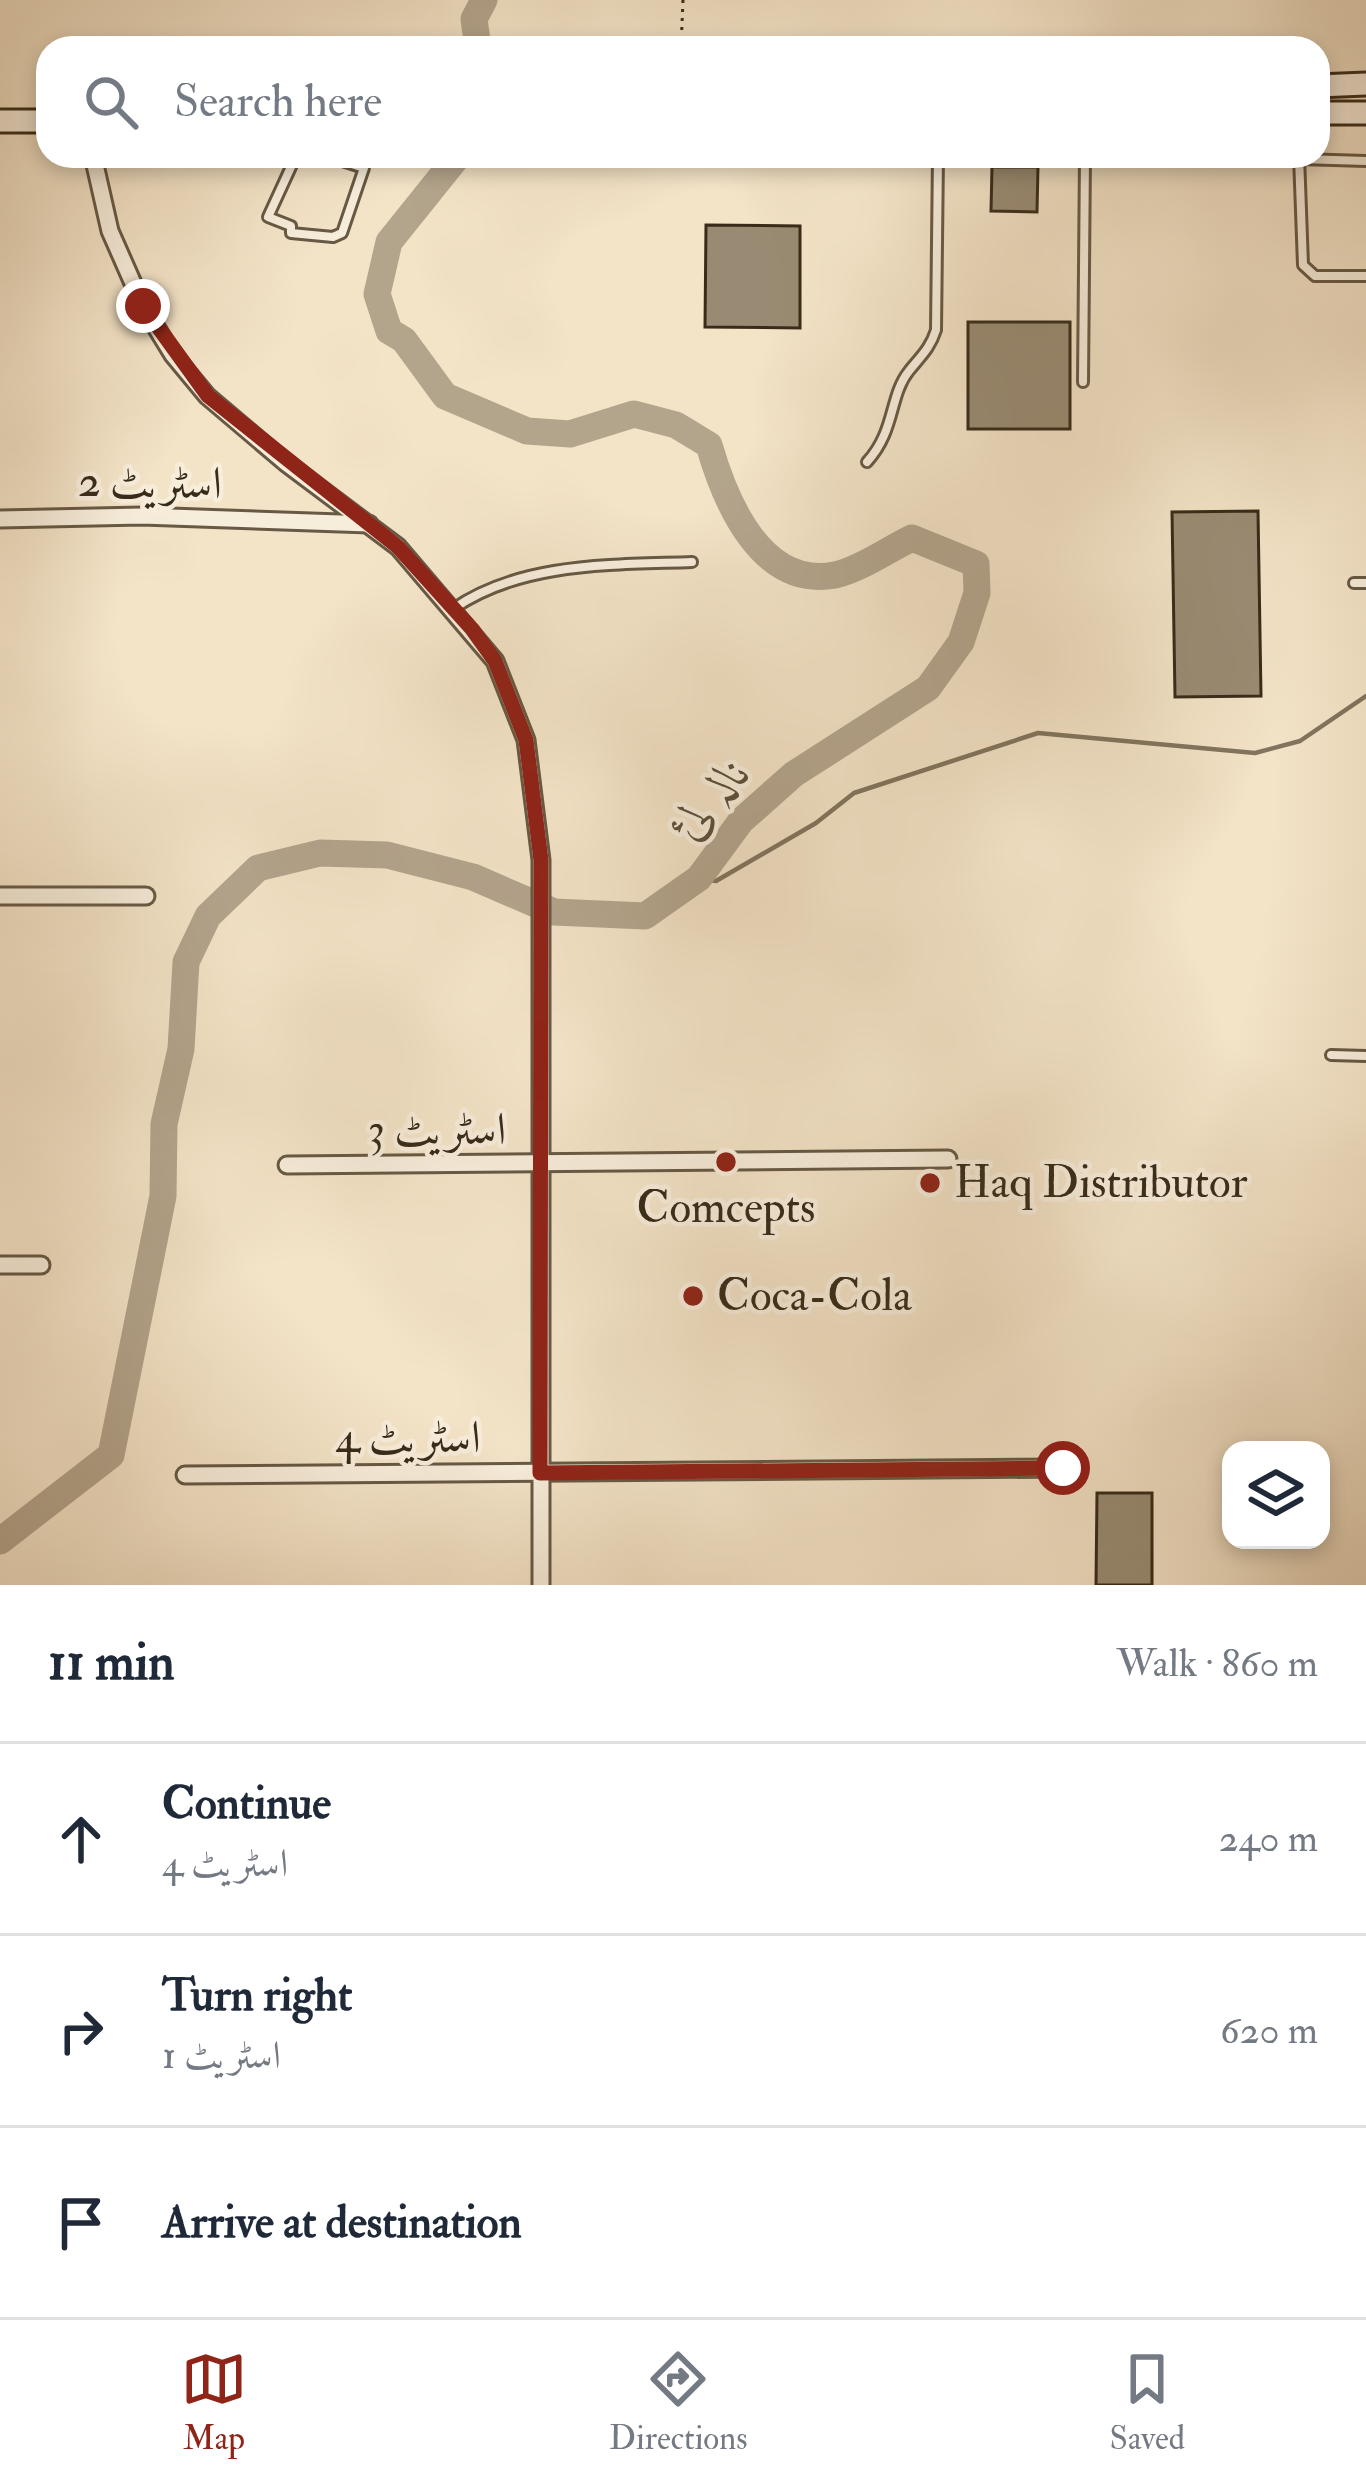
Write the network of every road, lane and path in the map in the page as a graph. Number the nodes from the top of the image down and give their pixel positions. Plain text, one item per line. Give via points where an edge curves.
1 (683, 0) edge
2 (682, 36) edge
3 (1366, 84) edge
4 (1330, 86) edge
5 (1366, 112) edge
6 (1330, 113) edge
7 (0, 121) edge
8 (36, 121) edge
9 (1330, 158) edge
10 (1366, 160) edge
11 (96, 168) edge
12 (290, 168) edge
13 (364, 168) edge
14 (938, 168) edge
15 (1084, 168) edge
16 (1300, 168) edge
17 (1366, 276) edge
18 (1083, 382) dead end
19 (867, 461) dead end
20 (0, 519) edge
21 (372, 524) junction
22 (692, 562) dead end
23 (1354, 583) dead end
24 (1366, 583) edge
25 (453, 609) junction
26 (0, 896) edge
27 (146, 896) dead end
28 (1331, 1055) dead end
29 (1366, 1056) edge
30 (947, 1160) dead end
31 (286, 1165) dead end
32 (542, 1167) junction
33 (0, 1264) edge
34 (41, 1265) dead end
35 (1063, 1468) dead end
36 (540, 1473) junction
37 (185, 1475) dead end
38 (541, 1585) edge

1 - 2 path
3 - 4 main road
5 - 6 main road
7 - 8 main road
9 - 10 lane
11 - 21 street via 110,231 173,355 286,463
12 - 13 lane via 268,218 314,237 342,233
14 - 19 lane via 936,330 906,374 886,440
15 - 18 lane
16 - 17 lane via 1307,272
20 - 21 street, اسٹریٹ 2
21 - 25 street
22 - 25 lane via 560,568 481,590
23 - 24 lane
25 - 32 street via 495,661 535,790
26 - 27 street
28 - 29 lane
30 - 32 street, اسٹریٹ 3
31 - 32 street, اسٹریٹ 3
32 - 36 street
33 - 34 street
35 - 36 street, اسٹریٹ 4
36 - 37 street, اسٹریٹ 4
36 - 38 street

